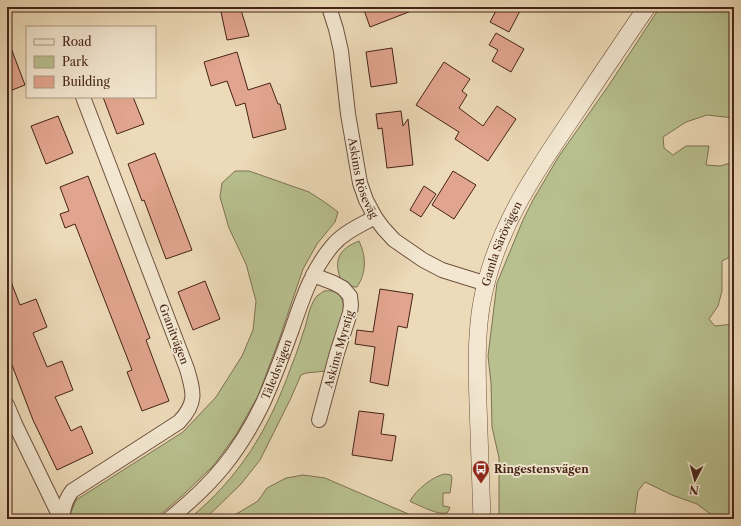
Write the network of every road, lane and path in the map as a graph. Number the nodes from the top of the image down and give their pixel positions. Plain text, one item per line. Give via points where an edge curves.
1 (329, 7) edge
2 (647, 7) edge
3 (83, 98) edge
4 (375, 217) junction
5 (313, 275) junction
6 (487, 284) junction
7 (7, 405) edge
8 (319, 420) dead end
9 (61, 519) edge
10 (168, 519) edge
11 (482, 519) edge

1 - 4 street, Askims Röseväg via 341,51 348,114 360,183
2 - 6 street, Gamla Särövägen via 522,193 497,250
3 - 9 street, Granitvägen via 187,369 192,404 188,413 179,422 72,491 66,498
4 - 5 street, Tåledsvägen via 341,237
4 - 6 street, Askims Röseväg via 394,240 423,260 442,270
5 - 8 street, Askims Myrstig via 344,288 350,296 351,305
5 - 10 street, Tåledsvägen via 271,385 243,440 221,471
6 - 11 street, Gamla Särövägen via 478,330 477,369
7 - 9 street

